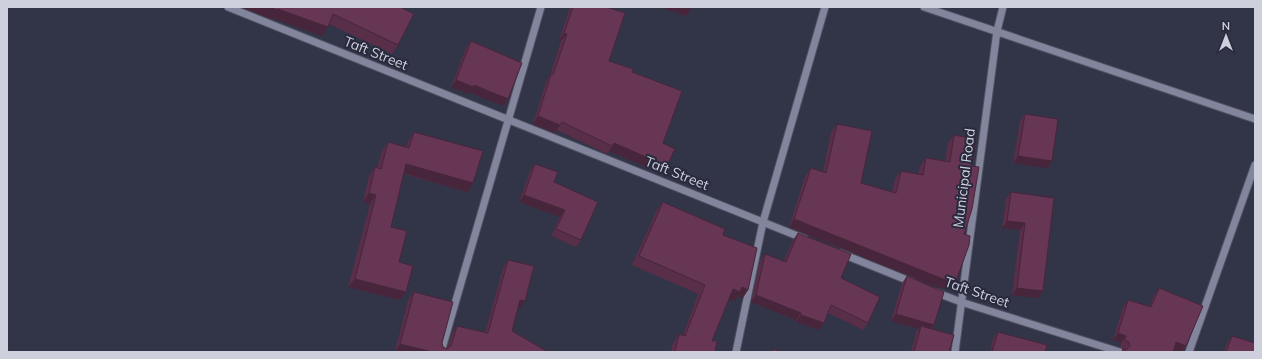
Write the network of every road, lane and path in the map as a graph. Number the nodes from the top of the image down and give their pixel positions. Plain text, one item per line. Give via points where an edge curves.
1 (228, 7) edge
2 (541, 7) edge
3 (825, 7) edge
4 (924, 7) edge
5 (1003, 7) edge
6 (997, 31) junction
7 (1255, 119) edge
8 (509, 120) junction
9 (1255, 165) edge
10 (762, 222) junction
11 (814, 243) edge
12 (836, 252) edge
13 (917, 284) edge
14 (932, 290) edge
15 (961, 302) junction
16 (441, 352) edge
17 (736, 352) edge
18 (955, 352) edge
19 (1120, 352) edge
20 (1189, 352) edge

1 - 8 street, Taft Street
2 - 8 street
3 - 10 street
4 - 6 street
5 - 6 street, Municipal Road
6 - 7 street
6 - 15 street, Municipal Road
8 - 10 street, Taft Street
8 - 16 street
9 - 20 street
10 - 11 street, Taft Street
10 - 17 street
12 - 13 street
14 - 15 street, Taft Street
15 - 18 street, Municipal Road
15 - 19 street, Taft Street

